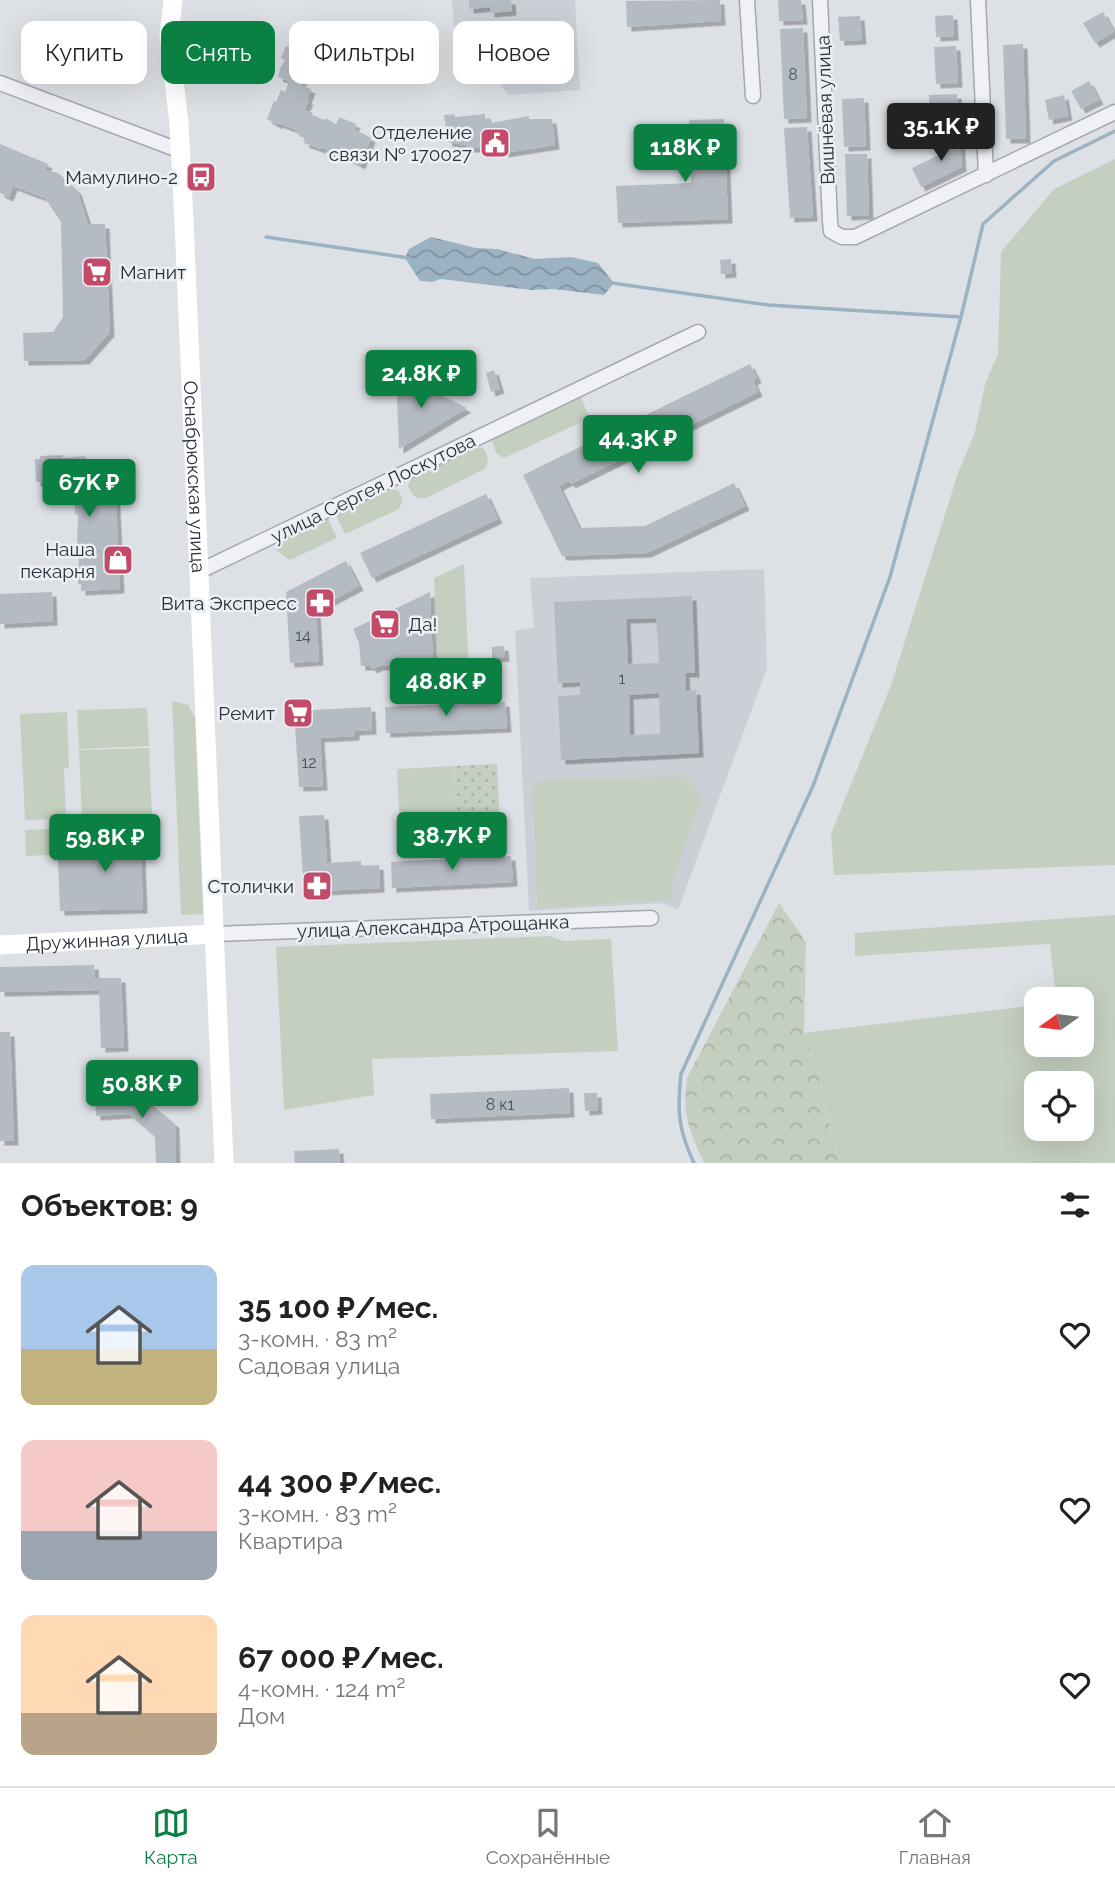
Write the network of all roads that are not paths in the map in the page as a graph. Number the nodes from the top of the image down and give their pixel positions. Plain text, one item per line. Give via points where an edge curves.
1 (173, 0) edge
2 (747, 0) edge
3 (820, 0) edge
4 (978, 0) edge
5 (0, 83) edge
6 (753, 96) dead end
7 (1115, 112) edge
8 (181, 151) junction
9 (986, 175) junction
10 (698, 332) dead end
11 (200, 571) junction
12 (651, 918) dead end
13 (215, 934) junction
14 (0, 945) edge
15 (224, 1163) edge

1 - 8 street, Оснабрюкская улица via 169,35
2 - 6 street
3 - 9 street, Вишнёвая улица via 831,231 855,237
4 - 9 street
5 - 8 street
7 - 9 street
8 - 11 street, Оснабрюкская улица
10 - 11 street, улица Сергея Лоскутова
11 - 13 street, Оснабрюкская улица
12 - 13 street, улица Александра Атрощанка
13 - 14 street, Дружинная улица
13 - 15 street, Оснабрюкская улица

